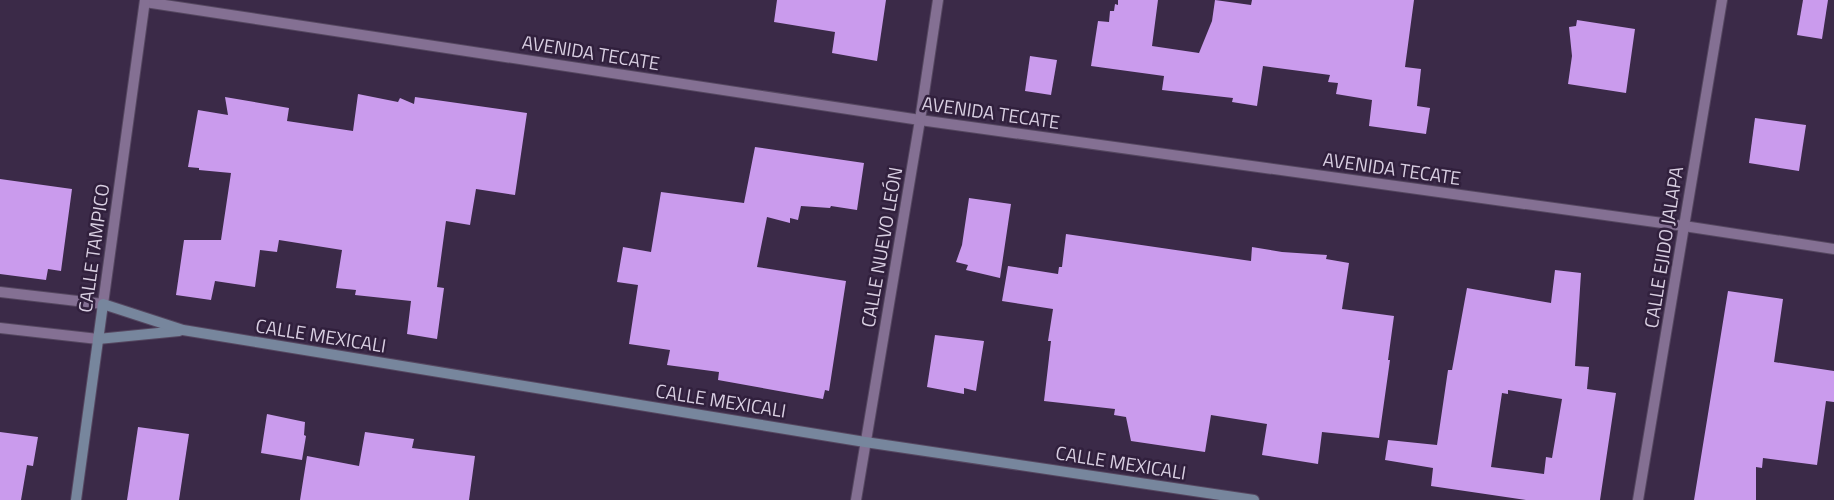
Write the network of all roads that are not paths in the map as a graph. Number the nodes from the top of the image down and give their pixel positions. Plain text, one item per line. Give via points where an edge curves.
1 (938, 0) edge
2 (1722, 0) edge
3 (145, 1) edge
4 (920, 120) junction
5 (1684, 226) junction
6 (1834, 249) edge
7 (0, 292) edge
8 (103, 304) junction
9 (0, 328) edge
10 (183, 330) junction
11 (98, 339) junction
12 (865, 442) junction
13 (76, 500) edge
14 (856, 500) edge
15 (1254, 500) edge
16 (1638, 500) edge

1 - 4 street, CALLE NUEVO LEÓN
2 - 5 street, CALLE EJIDO JALAPA
3 - 4 street, AVENIDA TECATE
3 - 8 street, CALLE TAMPICO
4 - 5 street, AVENIDA TECATE
4 - 12 street, CALLE NUEVO LEÓN
5 - 6 street, AVENIDA TECATE
5 - 16 street, CALLE EJIDO JALAPA
7 - 8 street, CALLE MEXICALI
8 - 10 street, CALLE MEXICALI
8 - 11 street, CALLE TAMPICO
9 - 11 street, CALLE MEXICALI
10 - 11 street, CALLE MEXICALI
10 - 12 street, CALLE MEXICALI
11 - 13 street, CALLE TAMPICO
12 - 14 street, CALLE NUEVO LEÓN
12 - 15 street, CALLE MEXICALI

